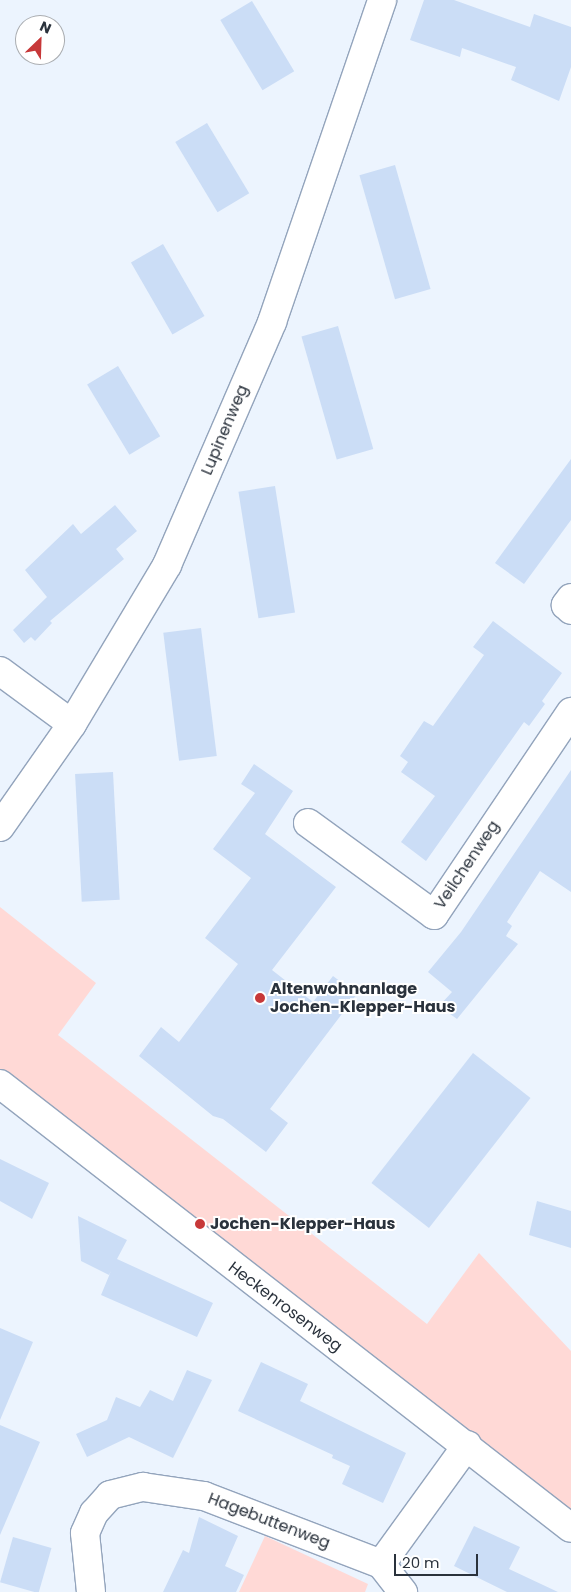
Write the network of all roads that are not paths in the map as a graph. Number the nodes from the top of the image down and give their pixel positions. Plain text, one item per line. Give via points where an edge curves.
1 (382, 0) edge
2 (571, 598) edge
3 (571, 610) edge
4 (0, 671) edge
5 (571, 712) edge
6 (72, 724) junction
7 (308, 823) dead end
8 (0, 827) edge
9 (0, 1084) edge
10 (467, 1445) junction
11 (571, 1528) edge
12 (381, 1564) junction
13 (91, 1592) edge
14 (403, 1592) edge

1 - 6 street, Lupinenweg via 272,322 167,565
2 - 3 street via 566,605
4 - 6 street
5 - 7 street, Veilchenweg via 434,914
6 - 8 street, Lupinenweg
9 - 10 street, Heckenrosenweg via 190,1235
10 - 11 street, Heckenrosenweg
10 - 12 street
12 - 13 street, Hagebuttenweg via 204,1496 143,1487 110,1495 94,1513 85,1533
12 - 14 street

